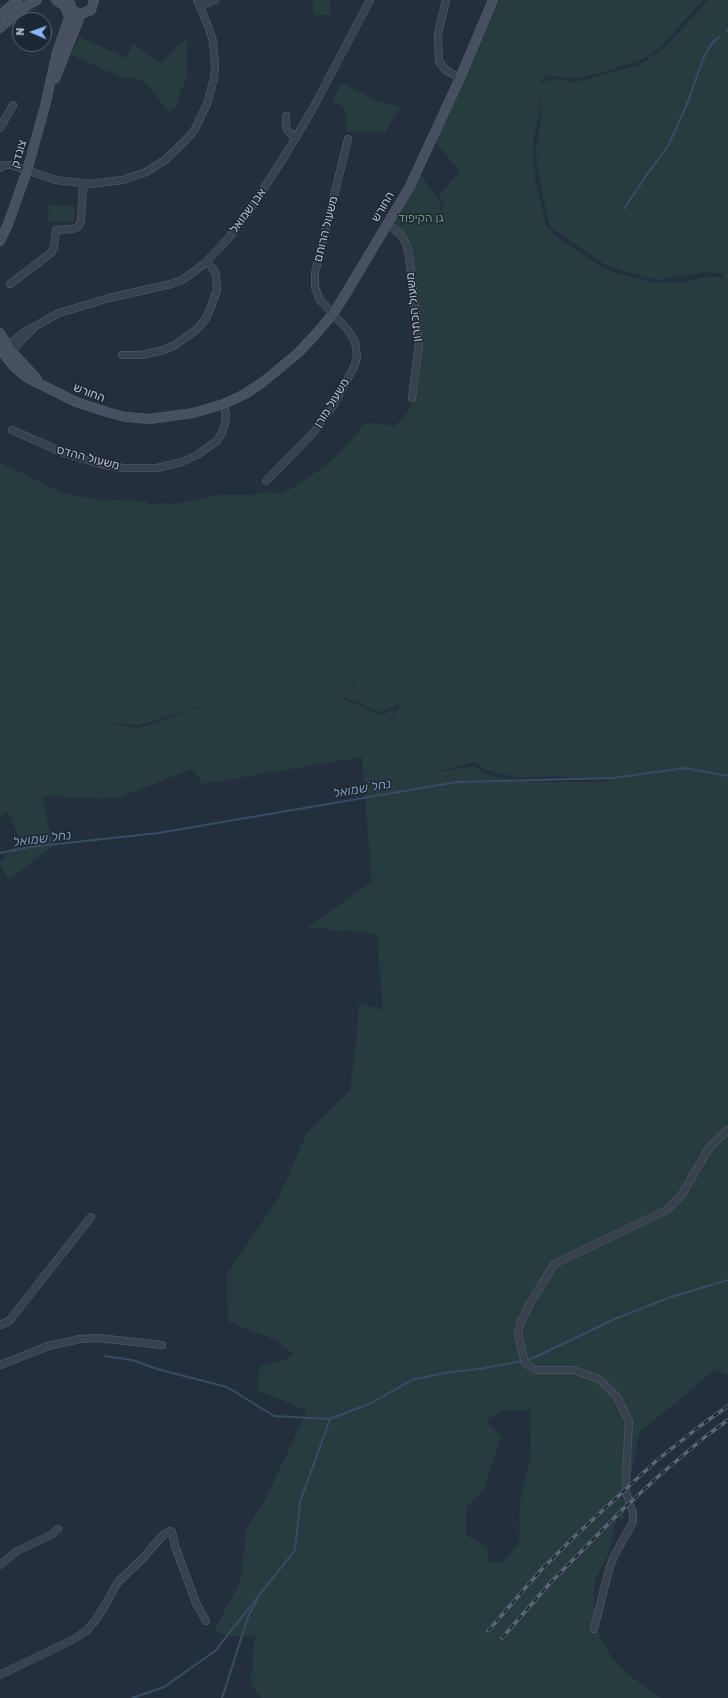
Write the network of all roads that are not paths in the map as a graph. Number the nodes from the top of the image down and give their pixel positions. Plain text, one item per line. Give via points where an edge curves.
1 (18, 0) edge
2 (37, 0) edge
3 (56, 0) edge
4 (94, 0) edge
5 (215, 0) edge
6 (370, 0) edge
7 (446, 0) edge
8 (493, 0) edge
9 (68, 3) edge
10 (198, 3) edge
11 (82, 14) junction
12 (0, 15) edge
13 (69, 21) junction
14 (0, 28) edge
15 (460, 78) junction
16 (13, 105) dead end
17 (45, 106) junction
18 (286, 116) dead end
19 (0, 128) edge
20 (296, 138) junction
21 (348, 139) dead end
22 (0, 168) edge
23 (27, 171) junction
24 (83, 184) junction
25 (13, 208) junction
26 (388, 223) junction
27 (0, 228) edge
28 (0, 241) edge
29 (207, 261) junction
30 (10, 284) dead end
31 (333, 314) junction
32 (0, 333) edge
33 (6, 349) edge
34 (122, 355) dead end
35 (412, 398) dead end
36 (224, 404) junction
37 (12, 430) dead end
38 (266, 481) dead end
39 (728, 1130) edge
40 (90, 1217) dead end
41 (0, 1325) edge
42 (162, 1345) dead end
43 (0, 1365) edge
44 (58, 1529) dead end
45 (0, 1565) edge
46 (206, 1621) dead end
47 (594, 1629) dead end
48 (0, 1675) edge

1 - 12 street
2 - 14 street
3 - 13 street via 66,8
4 - 11 street, צונדק via 91,10
5 - 10 street
6 - 20 street, אבן שמואל
7 - 15 street via 438,34 439,62 447,71
8 - 15 street, החורש
9 - 11 street
9 - 13 street, צונדק
10 - 24 street via 213,41 215,66 207,104 195,129 165,160 146,172 123,180
11 - 17 street, צונדק
13 - 17 street, צונדק via 57,52
15 - 26 street, החורש via 412,181
16 - 19 street
17 - 23 street, צונדק
18 - 20 street via 288,130
20 - 29 street, אבן שמואל via 247,214
21 - 31 street, משעול הרותם via 315,273 317,294
22 - 23 street via 7,164
23 - 24 street via 56,180
23 - 25 street, צונדק
24 - 30 street via 81,222 78,227 56,230 51,253
25 - 27 street, צונדק
25 - 28 street, צונדק
26 - 31 street, החורש
26 - 35 street, משעול הכתרון via 401,235 409,256 419,343
29 - 33 street, אבן שמואל via 171,284 84,304 59,313 41,322
29 - 34 street via 214,270 217,290 205,320 196,330 175,346 164,350 142,355
31 - 36 street, החורש via 298,353 263,382
31 - 38 street, משעול מורן via 355,341 357,357 354,367 334,404 314,432
32 - 33 street, החורש
33 - 36 street, החורש via 45,386 76,402 110,413 150,419 194,414
36 - 37 street, משעול ההדס via 225,424 217,440 197,455 182,462 157,468 106,465 64,453
39 - 47 street via 709,1148 681,1196 667,1210 554,1264 520,1324 518,1334 525,1363 536,1370 573,1370 599,1379 617,1397 629,1421 626,1482 633,1522 609,1569
40 - 41 street via 9,1321
42 - 43 street via 98,1338 80,1339 48,1346
44 - 45 street via 17,1551
46 - 48 street via 196,1603 170,1531 164,1534 144,1558 118,1582 95,1621 86,1631

